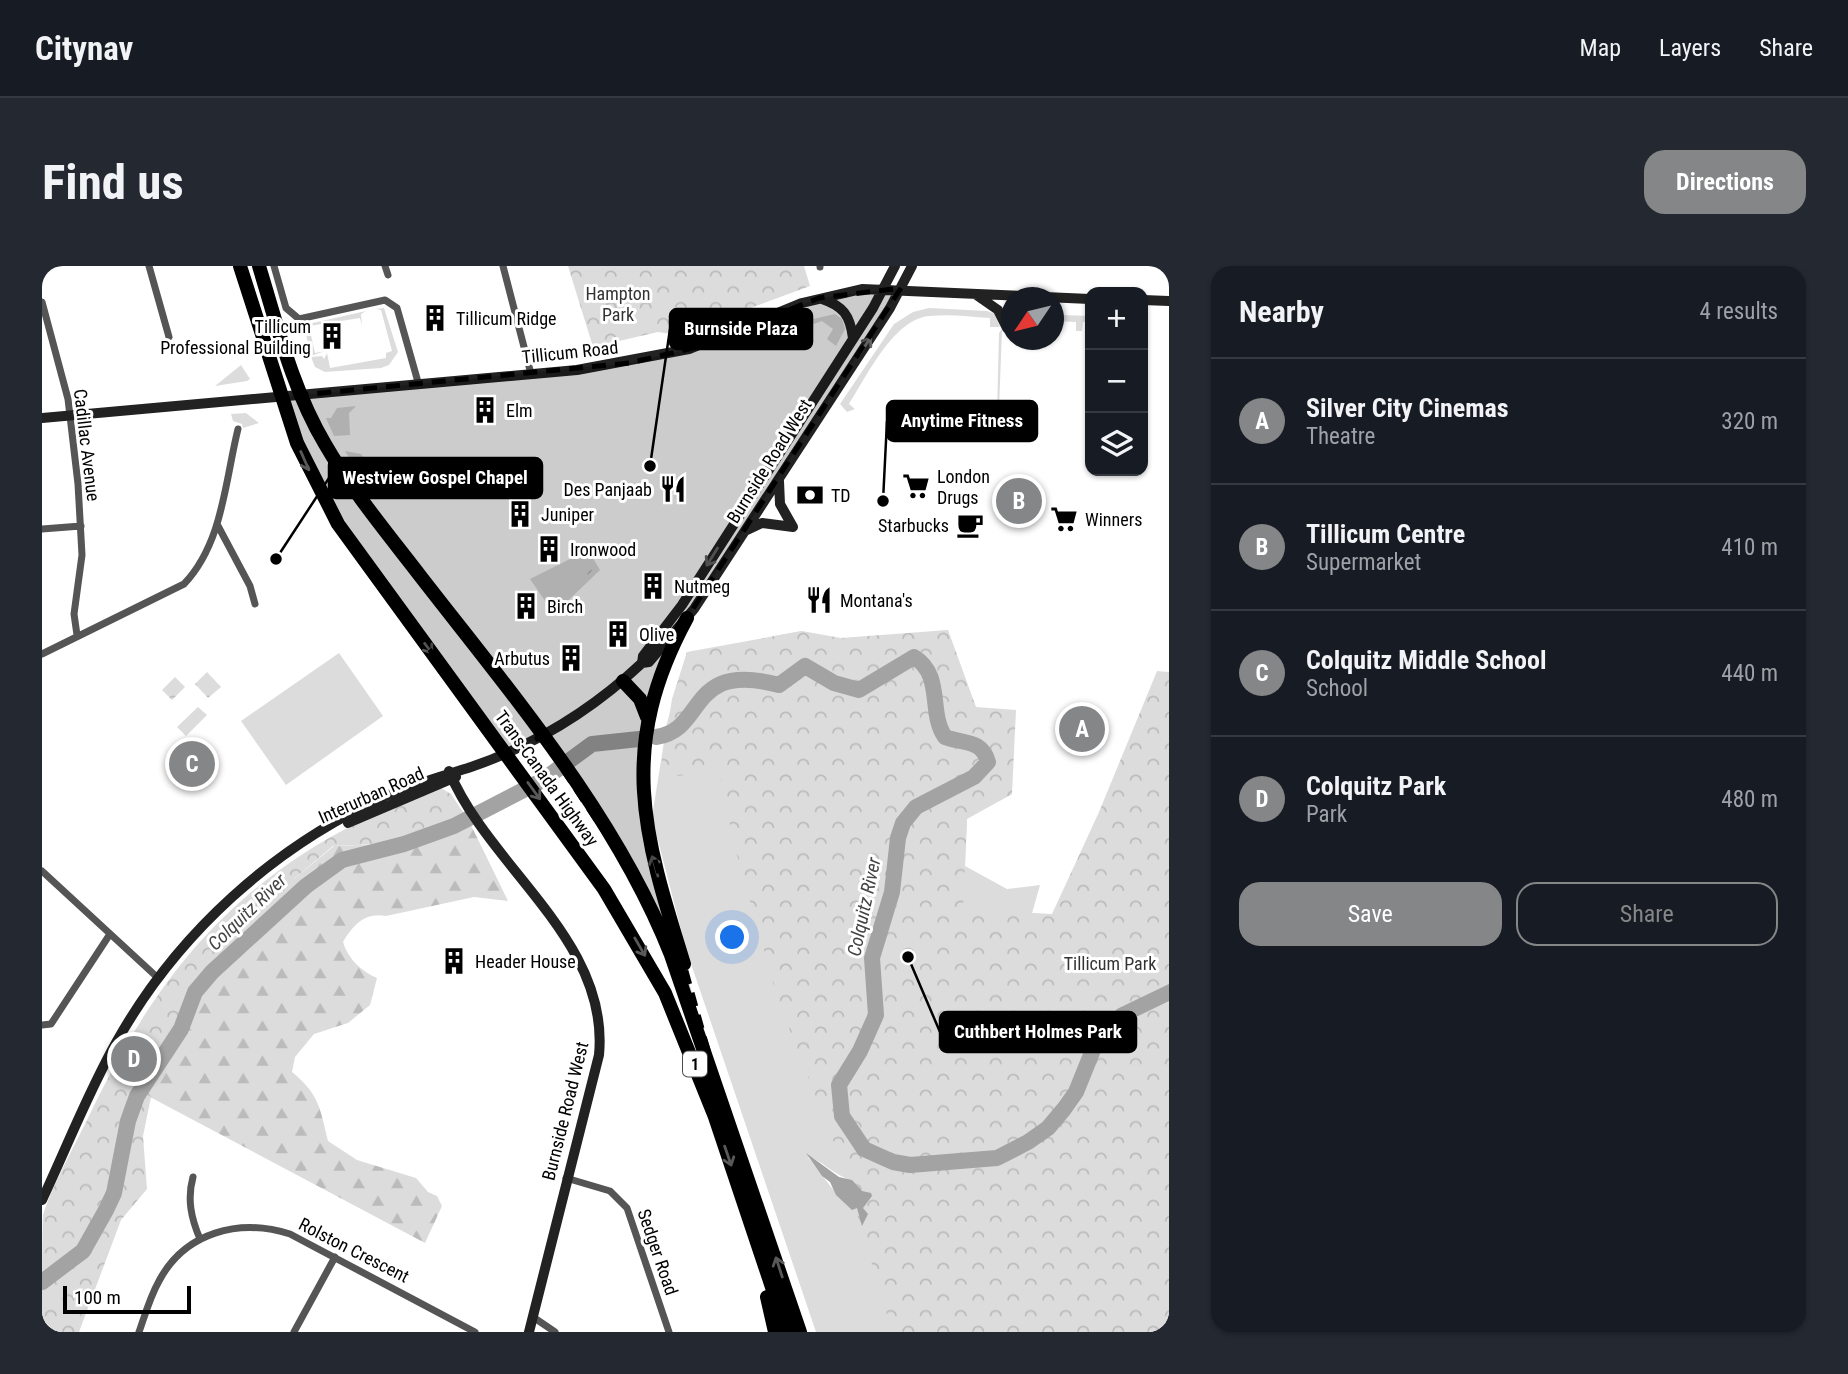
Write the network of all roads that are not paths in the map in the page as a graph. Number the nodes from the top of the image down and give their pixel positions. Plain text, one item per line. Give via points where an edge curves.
1 (149, 266) edge
2 (240, 266) edge
3 (259, 266) edge
4 (274, 266) edge
5 (385, 266) edge
6 (503, 266) edge
7 (895, 266) edge
8 (912, 266) edge
9 (388, 275) dead end
10 (901, 288) junction
11 (884, 289) junction
12 (973, 292) junction
13 (1001, 294) edge
14 (819, 298) junction
15 (1064, 298) edge
16 (1085, 299) edge
17 (1148, 300) edge
18 (1169, 301) edge
19 (42, 302) edge
20 (1001, 316) edge
21 (169, 337) dead end
22 (853, 338) junction
23 (531, 374) junction
24 (418, 382) junction
25 (303, 395) junction
26 (281, 397) junction
27 (70, 416) junction
28 (42, 418) edge
29 (238, 429) dead end
30 (779, 478) junction
31 (217, 524) junction
32 (80, 526) junction
33 (42, 529) edge
34 (745, 531) junction
35 (255, 604) dead end
36 (687, 618) junction
37 (76, 635) junction
38 (42, 654) edge
39 (642, 663) junction
40 (623, 681) junction
41 (647, 717) junction
42 (451, 775) junction
43 (287, 855) junction
44 (42, 871) edge
45 (110, 934) junction
46 (158, 978) junction
47 (44, 1026) edge
48 (721, 1097) junction
49 (193, 1177) dead end
50 (566, 1178) junction
51 (42, 1199) edge
52 (200, 1239) junction
53 (760, 1251) junction
54 (335, 1257) junction
55 (533, 1317) junction
56 (139, 1332) edge
57 (294, 1332) edge
58 (475, 1332) edge
59 (529, 1332) edge
60 (555, 1332) edge
61 (669, 1332) edge
62 (775, 1332) edge
63 (787, 1332) edge
64 (800, 1332) edge

1 - 21 street
2 - 26 highway, Trans-Canada Highway / 1
3 - 25 highway, Trans-Canada Highway / 1
4 - 24 street via 286,308 299,319 385,300 393,303
5 - 9 street
6 - 23 street
7 - 11 main road
8 - 10 main road, Burnside Road West
10 - 11 main road, Tillicum Road
10 - 12 main road, Tillicum Road
30 -> 10 main road, Burnside Road West
11 - 14 main road, Tillicum Road
11 - 22 main road
12 - 13 main road, Tillicum Road
12 - 20 main road
14 - 22 main road via 847,313
14 - 23 main road, Tillicum Road via 689,349 629,363
15 - 16 main road, Tillicum Road
17 - 18 main road
19 - 27 street, Cadillac Avenue
22 -> 39 main road
23 - 24 main road, Tillicum Road
24 - 25 main road, Tillicum Road
25 - 26 main road, Tillicum Road
25 - 48 highway, Trans-Canada Highway / 1 via 324,443 579,788 626,859 671,955
26 - 27 main road, Tillicum Road
26 -> 53 highway, Trans-Canada Highway / 1 via 322,497 385,591 604,889 665,993 699,1074
27 - 28 main road, Tillicum Road
27 - 32 street, Cadillac Avenue
29 - 31 street
30 - 34 main road, Burnside Road West
30 - 34 main road via 780,504 793,527 762,523
31 - 35 street
31 - 37 street via 199,568 184,584
32 - 33 street
32 - 37 street, Cadillac Avenue
34 - 36 main road, Burnside Road West
36 - 39 main road, Burnside Road West via 649,662
36 - 41 highway via 666,660
37 - 38 street
39 - 40 main road, Interurban Road
40 - 41 highway via 640,699
40 - 42 main road, Interurban Road via 551,731
48 -> 41 highway via 646,827 642,791
42 - 43 main road, Interurban Road
42 - 43 main road, Interurban Road via 432,778 357,810
42 - 50 main road, Burnside Road West via 465,803 565,939 597,1003 602,1031 599,1055
43 - 46 main road via 218,911
44 - 45 street
45 - 46 street
45 - 47 street via 51,1024
46 - 51 main road via 116,1043
64 -> 48 highway, Trans-Canada Highway / 1
49 - 52 street via 189,1194
50 - 55 main road, Burnside Road West
50 - 61 street, Sedger Road via 610,1192 627,1208
52 - 54 street, Rolston Crescent via 227,1229 257,1226 290,1234
52 - 56 street, Rolston Crescent via 165,1270
53 - 62 highway
53 - 63 highway, Trans-Canada Highway / 1
54 - 57 street
54 - 58 street, Rolston Crescent
55 - 59 main road, Burnside Road West
55 - 60 street

